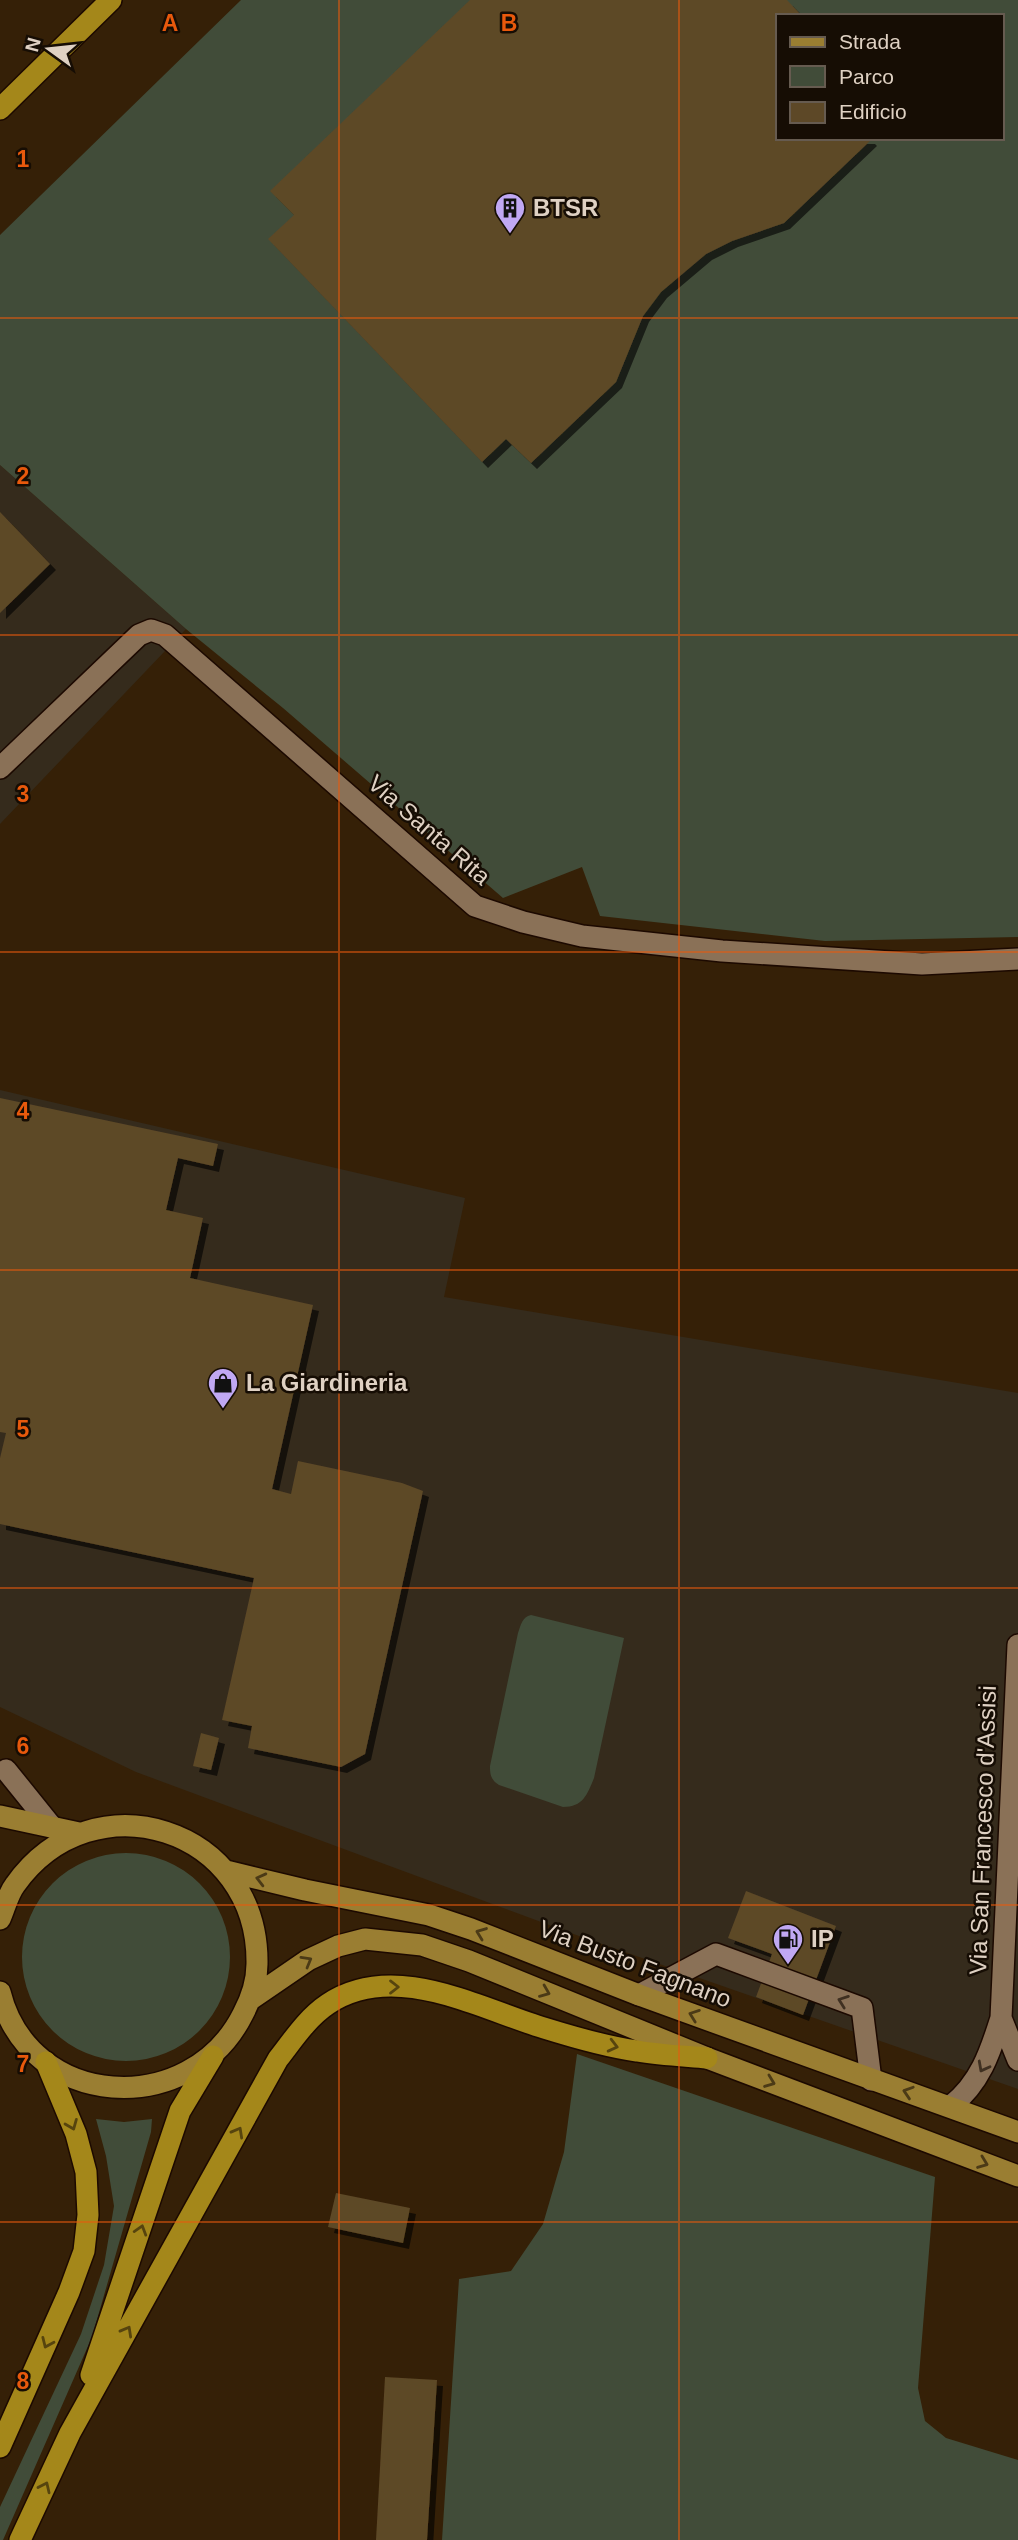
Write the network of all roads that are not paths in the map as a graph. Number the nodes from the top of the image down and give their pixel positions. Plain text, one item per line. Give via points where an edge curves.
1 (111, 0) edge
2 (0, 109) edge
3 (0, 768) edge
4 (1018, 959) edge
5 (1018, 1645) edge
6 (6, 1770) dead end
7 (0, 1816) edge
8 (52, 1827) junction
9 (79, 1833) junction
10 (226, 1871) junction
11 (0, 1919) edge
12 (639, 1995) junction
13 (251, 1999) junction
14 (1, 2002) edge
15 (1001, 2018) junction
16 (213, 2056) junction
17 (707, 2058) junction
18 (1018, 2060) edge
19 (46, 2062) junction
20 (872, 2080) junction
21 (951, 2106) junction
22 (1018, 2132) edge
23 (1018, 2176) edge
24 (70, 2433) junction
25 (0, 2447) edge
26 (20, 2540) edge

1 - 2 highway
3 - 4 street, Via Santa Rita via 139,635 151,630 165,635 475,906 582,936 722,950 922,964
5 - 15 street, Via San Francesco d'Assisi
6 - 8 street
7 - 8 main road
8 - 9 main road
9 - 10 main road via 118,1825 159,1829 195,1844
9 - 11 main road via 42,1855 14,1886
12 -> 10 main road, Via Busto Fagnano via 429,1915
10 - 13 main road via 244,1899 255,1932 257,1966
20 -> 12 main road, Via Busto Fagnano
20 -> 12 street via 862,2008 728,1958 716,1954
13 - 16 main road via 235,2030
13 -> 17 main road via 308,1960 338,1947 365,1939 394,1941 469,1961
14 - 19 main road via 22,2038
15 - 18 street, Via San Francesco d'Assisi
15 -> 21 street, Via San Francesco d'Assisi via 989,2057 967,2094
16 - 19 main road via 174,2080 130,2089 85,2083
24 -> 16 highway via 180,2111
17 -> 23 main road
24 -> 17 highway via 278,2059 300,2029 329,2004 359,1990 420,1988 545,2029 635,2051
19 -> 25 highway via 76,2134 86,2172 87,2227 84,2251 69,2292
21 -> 20 main road, Via Busto Fagnano
21 - 22 main road, Via Busto Fagnano
26 -> 24 highway

